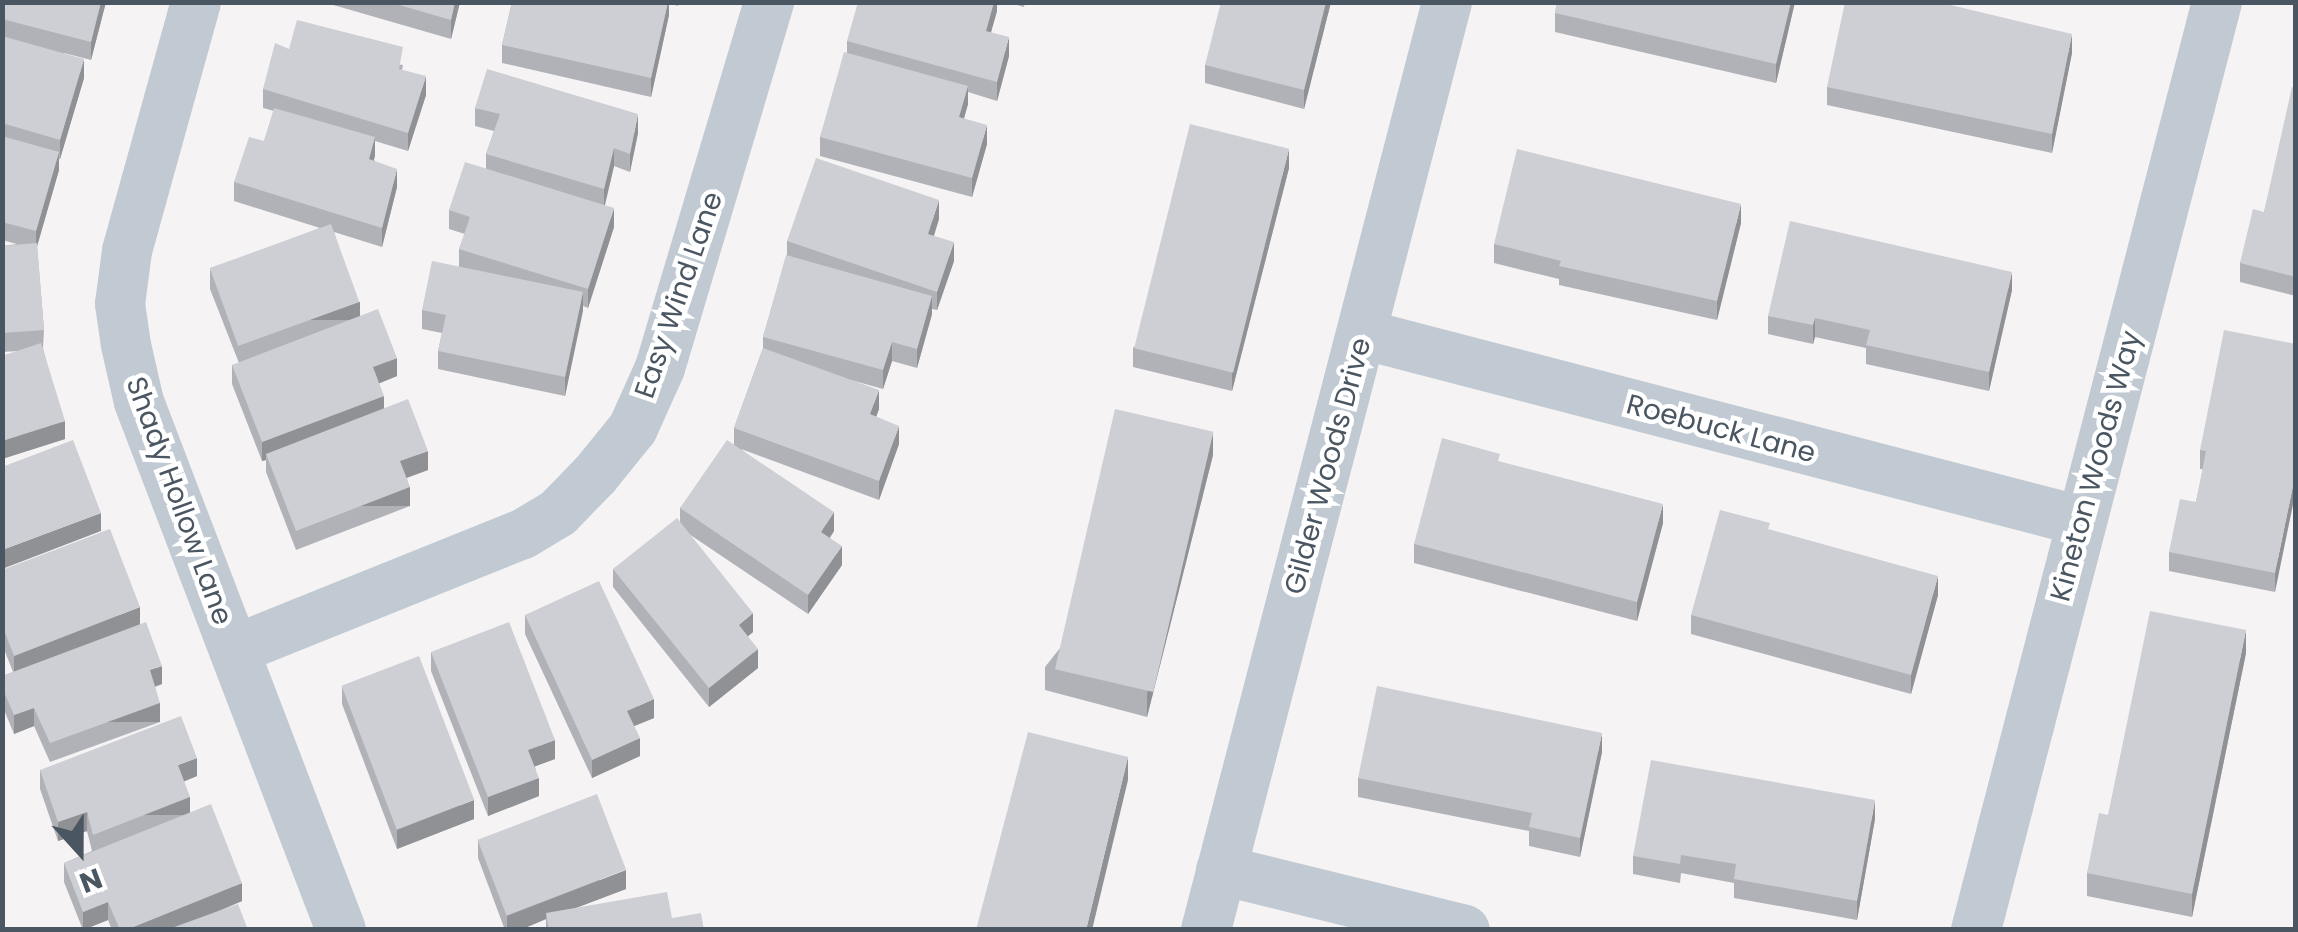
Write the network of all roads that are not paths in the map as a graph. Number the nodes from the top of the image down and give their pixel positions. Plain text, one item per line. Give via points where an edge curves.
1 (196, 2) edge
2 (769, 2) edge
3 (1447, 2) edge
4 (2217, 2) edge
5 (1362, 334) junction
6 (2081, 521) junction
7 (234, 650) junction
8 (1221, 870) junction
9 (341, 930) edge
10 (1206, 930) edge
11 (1465, 930) edge
12 (1976, 930) edge

1 - 7 street, Shady Hollow Lane via 128,251 120,304 140,402
2 - 7 street, Easy Wind Lane via 660,368 633,428 595,475 558,513 523,534
3 - 5 street, Gilder Woods Drive
4 - 6 street, Kineton Woods Way
5 - 6 street, Roebuck Lane
5 - 8 street, Gilder Woods Drive
6 - 12 street, Kineton Woods Way
7 - 9 street, Shady Hollow Lane
8 - 10 street, Gilder Woods Drive
8 - 11 street

